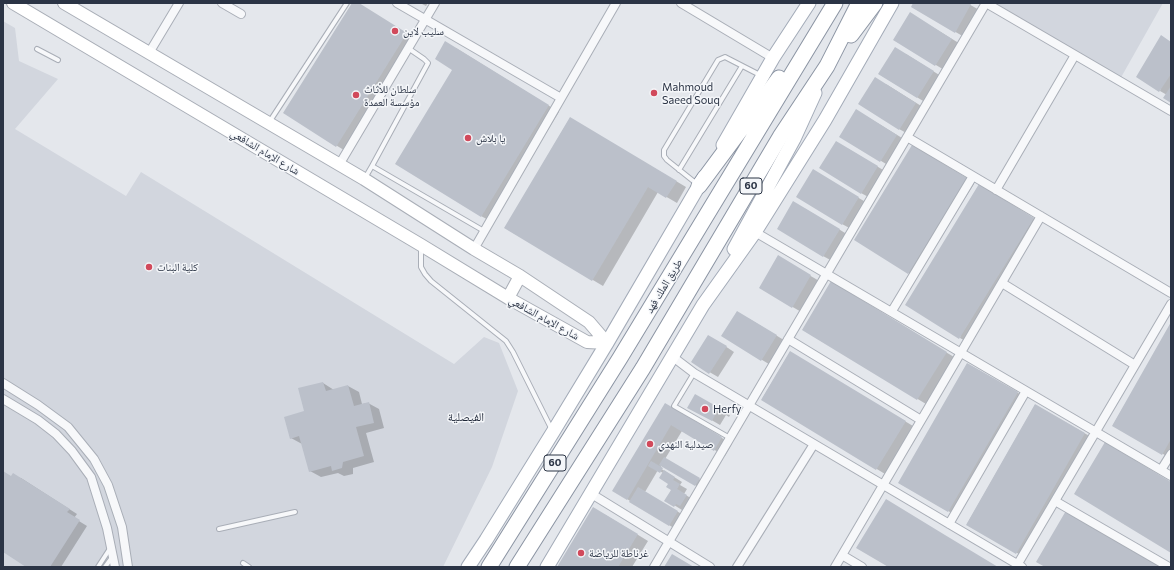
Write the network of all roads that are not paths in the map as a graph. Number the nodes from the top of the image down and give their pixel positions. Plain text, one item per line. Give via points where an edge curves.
1 (13, 3) edge
2 (64, 3) edge
3 (179, 3) edge
4 (222, 3) edge
5 (347, 3) edge
6 (396, 3) edge
7 (435, 3) edge
8 (616, 3) edge
9 (681, 3) edge
10 (809, 3) edge
11 (835, 3) edge
12 (859, 3) edge
13 (875, 3) edge
14 (892, 3) edge
15 (986, 3) edge
16 (77, 6) edge
17 (241, 14) dead end
18 (425, 20) junction
19 (408, 48) junction
20 (37, 49) dead end
21 (149, 53) junction
22 (1075, 55) junction
23 (773, 58) junction
24 (58, 60) dead end
25 (742, 66) junction
26 (827, 66) junction
27 (762, 76) junction
28 (561, 98) junction
29 (1171, 111) edge
30 (269, 123) junction
31 (907, 137) junction
32 (339, 165) junction
33 (372, 166) junction
34 (679, 170) junction
35 (973, 176) junction
36 (364, 179) junction
37 (699, 186) junction
38 (996, 190) junction
39 (1041, 216) junction
40 (484, 231) junction
41 (755, 232) junction
42 (421, 245) junction
43 (474, 250) junction
44 (827, 273) junction
45 (520, 276) junction
46 (1002, 283) junction
47 (1171, 293) edge
48 (508, 298) junction
49 (1171, 304) edge
50 (703, 305) junction
51 (892, 312) junction
52 (788, 339) junction
53 (607, 343) junction
54 (961, 352) junction
55 (673, 357) junction
56 (1135, 364) junction
57 (694, 373) junction
58 (3, 383) edge
59 (1026, 391) junction
60 (3, 399) edge
61 (38, 405) junction
62 (749, 405) junction
63 (31, 416) junction
64 (922, 420) junction
65 (553, 432) junction
66 (1096, 432) junction
67 (730, 438) junction
68 (814, 444) junction
69 (1171, 454) edge
70 (1161, 470) junction
71 (1171, 476) edge
72 (884, 485) junction
73 (590, 493) junction
74 (1055, 501) junction
75 (295, 512) dead end
76 (949, 524) junction
77 (219, 529) dead end
78 (124, 540) junction
79 (668, 542) junction
80 (110, 544) junction
81 (113, 555) junction
82 (842, 555) junction
83 (243, 563) dead end
84 (114, 566) edge
85 (1019, 566) edge
86 (98, 567) edge
87 (105, 567) edge
88 (128, 567) edge
89 (249, 567) edge
90 (469, 567) edge
91 (489, 567) edge
92 (517, 567) edge
93 (546, 567) edge
94 (654, 567) edge
95 (710, 567) edge
96 (737, 567) edge
97 (835, 567) edge
98 (862, 567) edge
99 (1169, 567) edge

1 - 42 main road, شارع الإمام الشافعي
2 - 16 main road, شارع الإمام الشافعي
3 - 21 street
4 - 17 street
5 - 30 lane
6 - 18 street
7 - 18 street
8 - 28 street
9 - 23 street
10 - 23 main road
11 - 37 highway
11 - 91 highway, طريق الملك فهد / 60 via 620,358
12 - 26 highway, 60
13 - 26 highway
14 - 41 main road via 825,120
15 - 22 street
15 - 31 street
16 - 21 main road, شارع الإمام الشافعي
18 - 19 street
18 - 28 street
19 - 32 street
19 - 33 lane via 428,64
20 - 24 lane
21 - 30 main road, شارع الإمام الشافعي
22 - 29 street
22 - 38 street
23 - 27 main road
25 - 27 lane
25 - 34 lane
25 - 34 lane via 725,57 718,60 679,124 664,150 664,156
26 - 50 main road via 794,139
26 - 92 highway, 60 via 780,138 643,368
27 - 37 main road
28 - 40 street
30 - 32 main road, شارع الإمام الشافعي
31 - 35 street
31 - 44 street
32 - 36 main road, شارع الإمام الشافعي
33 - 36 lane
33 - 40 lane
34 - 37 lane
35 - 38 street
35 - 51 street
36 - 43 main road, شارع الإمام الشافعي
37 - 53 main road
38 - 39 street
39 - 46 street
39 - 47 street
40 - 43 street
41 - 44 street
41 - 50 main road
42 - 48 main road, شارع الإمام الشافعي
42 - 65 lane via 421,267 431,281 506,341
43 - 45 main road, شارع الإمام الشافعي
44 - 51 street
44 - 52 street
45 - 48 main road
45 - 53 main road, شارع الإمام الشافعي via 590,322
46 - 54 street
46 - 56 street
48 - 53 main road, شارع الإمام الشافعي via 587,342
49 - 56 street
50 - 55 main road
51 - 54 street
52 - 62 street
52 - 64 street
53 - 65 main road
54 - 59 street
54 - 64 street
55 - 57 street
55 - 73 main road
56 - 66 street
57 - 62 street
57 - 67 lane via 674,406
58 - 61 street
59 - 66 street
59 - 76 street
60 - 63 street
61 - 63 street
61 - 78 street via 68,427 94,459 108,485
62 - 67 street
62 - 68 street
63 - 80 street via 56,434 91,477
64 - 72 street
65 - 90 main road
66 - 70 street
66 - 74 street
67 - 79 street
68 - 72 street
68 - 96 street
69 - 70 street
70 - 71 street
72 - 76 street
72 - 82 street
73 - 79 street
73 - 93 main road
74 - 85 street
74 - 99 street
75 - 77 lane
76 - 85 street
78 - 80 street
78 - 88 street
79 - 94 street
79 - 95 street
80 - 81 street
80 - 86 lane
81 - 84 street
81 - 87 lane
82 - 97 street
82 - 98 street
83 - 89 lane

